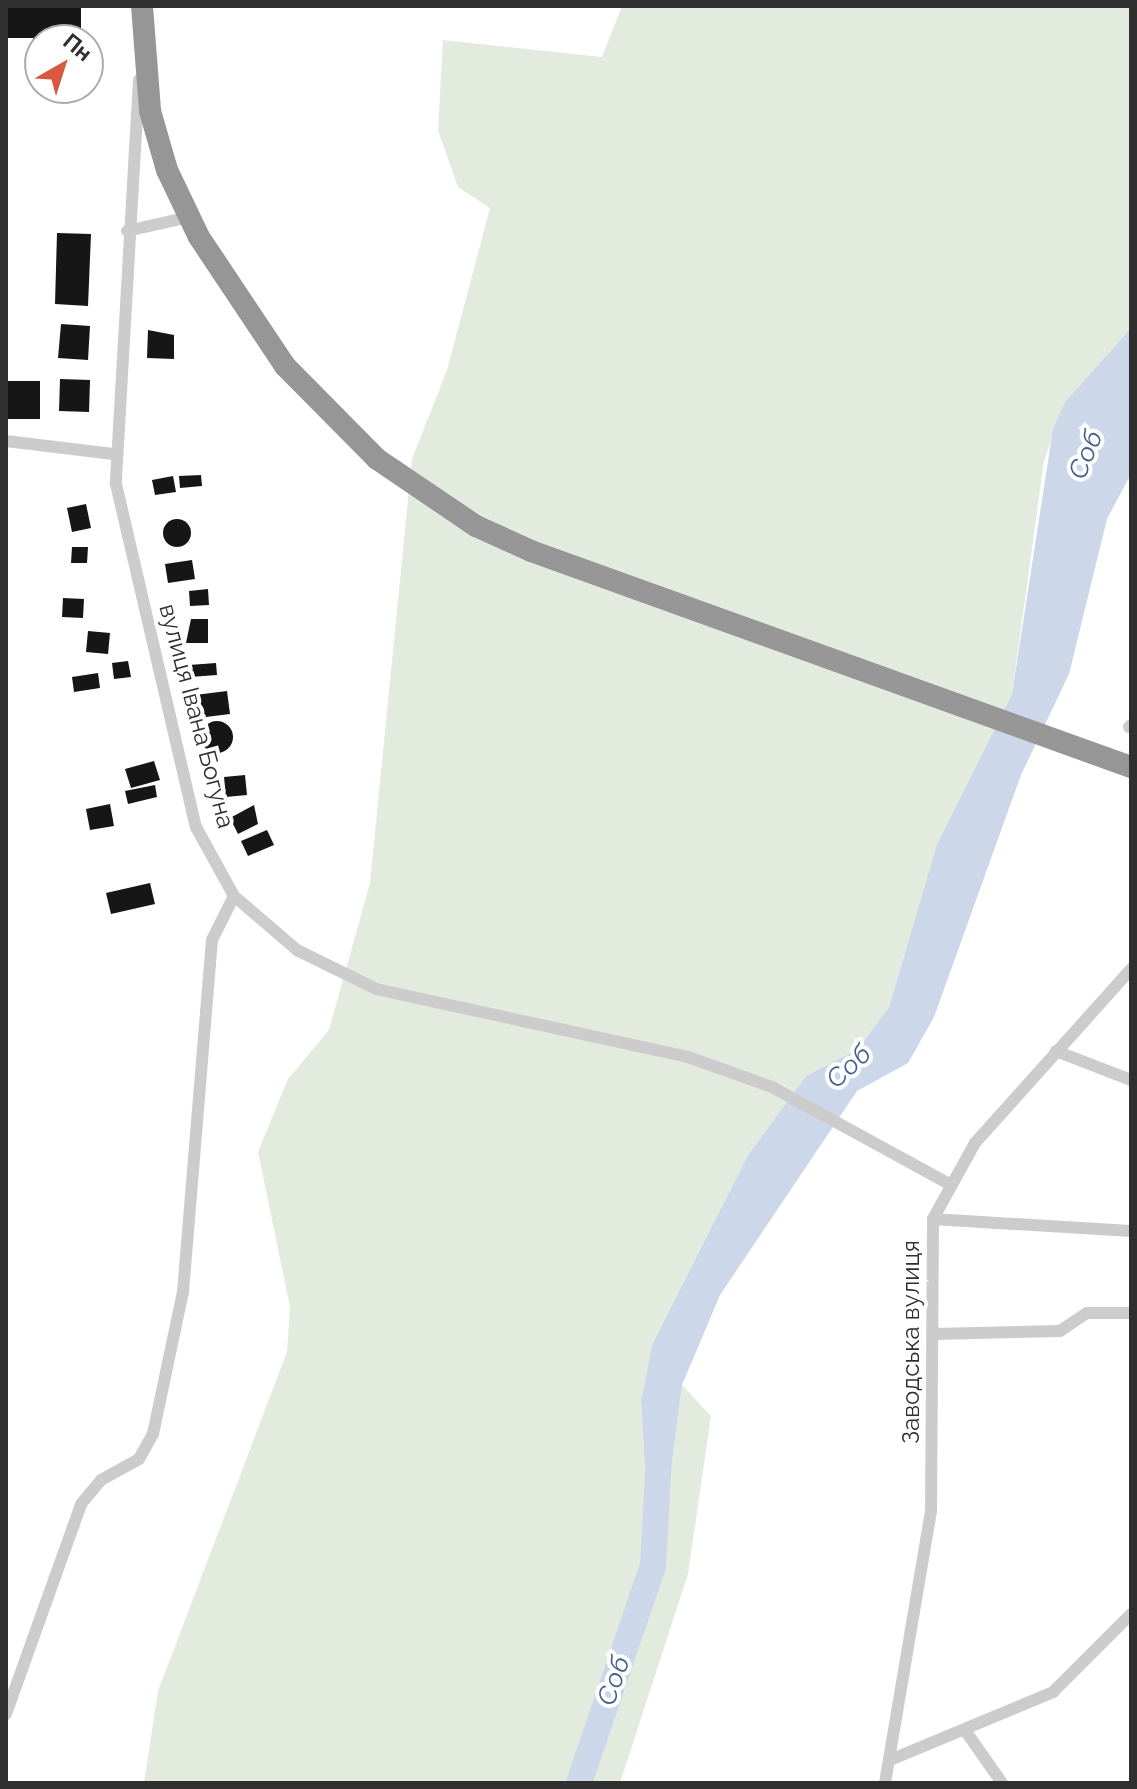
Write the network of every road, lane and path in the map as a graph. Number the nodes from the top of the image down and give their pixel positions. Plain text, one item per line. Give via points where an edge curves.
1 (142, 6) edge
2 (142, 53) junction
3 (189, 217) junction
4 (127, 231) junction
5 (6, 441) edge
6 (113, 454) junction
7 (1131, 767) edge
8 (234, 896) junction
9 (1131, 969) edge
10 (1056, 1051) junction
11 (1131, 1080) edge
12 (947, 1183) junction
13 (933, 1219) junction
14 (1131, 1231) edge
15 (1131, 1313) edge
16 (933, 1334) junction
17 (1131, 1614) edge
18 (6, 1714) edge
19 (967, 1733) junction
20 (890, 1760) junction
21 (885, 1783) edge
22 (1002, 1783) edge

1 - 2 highway, вулиця Івана Богуна
2 - 3 highway via 167,170
2 - 4 street, вулиця Івана Богуна
3 - 4 street
3 - 7 highway via 285,366 330,416 423,493 531,551 823,651
4 - 6 street, вулиця Івана Богуна
5 - 6 street
6 - 8 street, вулиця Івана Богуна via 127,546 196,827
8 - 12 street via 297,950 376,989 650,1046 772,1087
8 - 18 street via 212,940 183,1292 153,1434 139,1459 101,1480 81,1504
9 - 10 street, Заводська вулиця
10 - 11 street
10 - 12 street, Заводська вулиця
12 - 13 street, Заводська вулиця
13 - 14 street
13 - 16 street, Заводська вулиця
15 - 16 street via 1087,1313 1060,1331
16 - 20 street, Заводська вулиця via 931,1511
17 - 19 street via 1053,1692
19 - 20 street
19 - 22 street
20 - 21 street, Заводська вулиця

